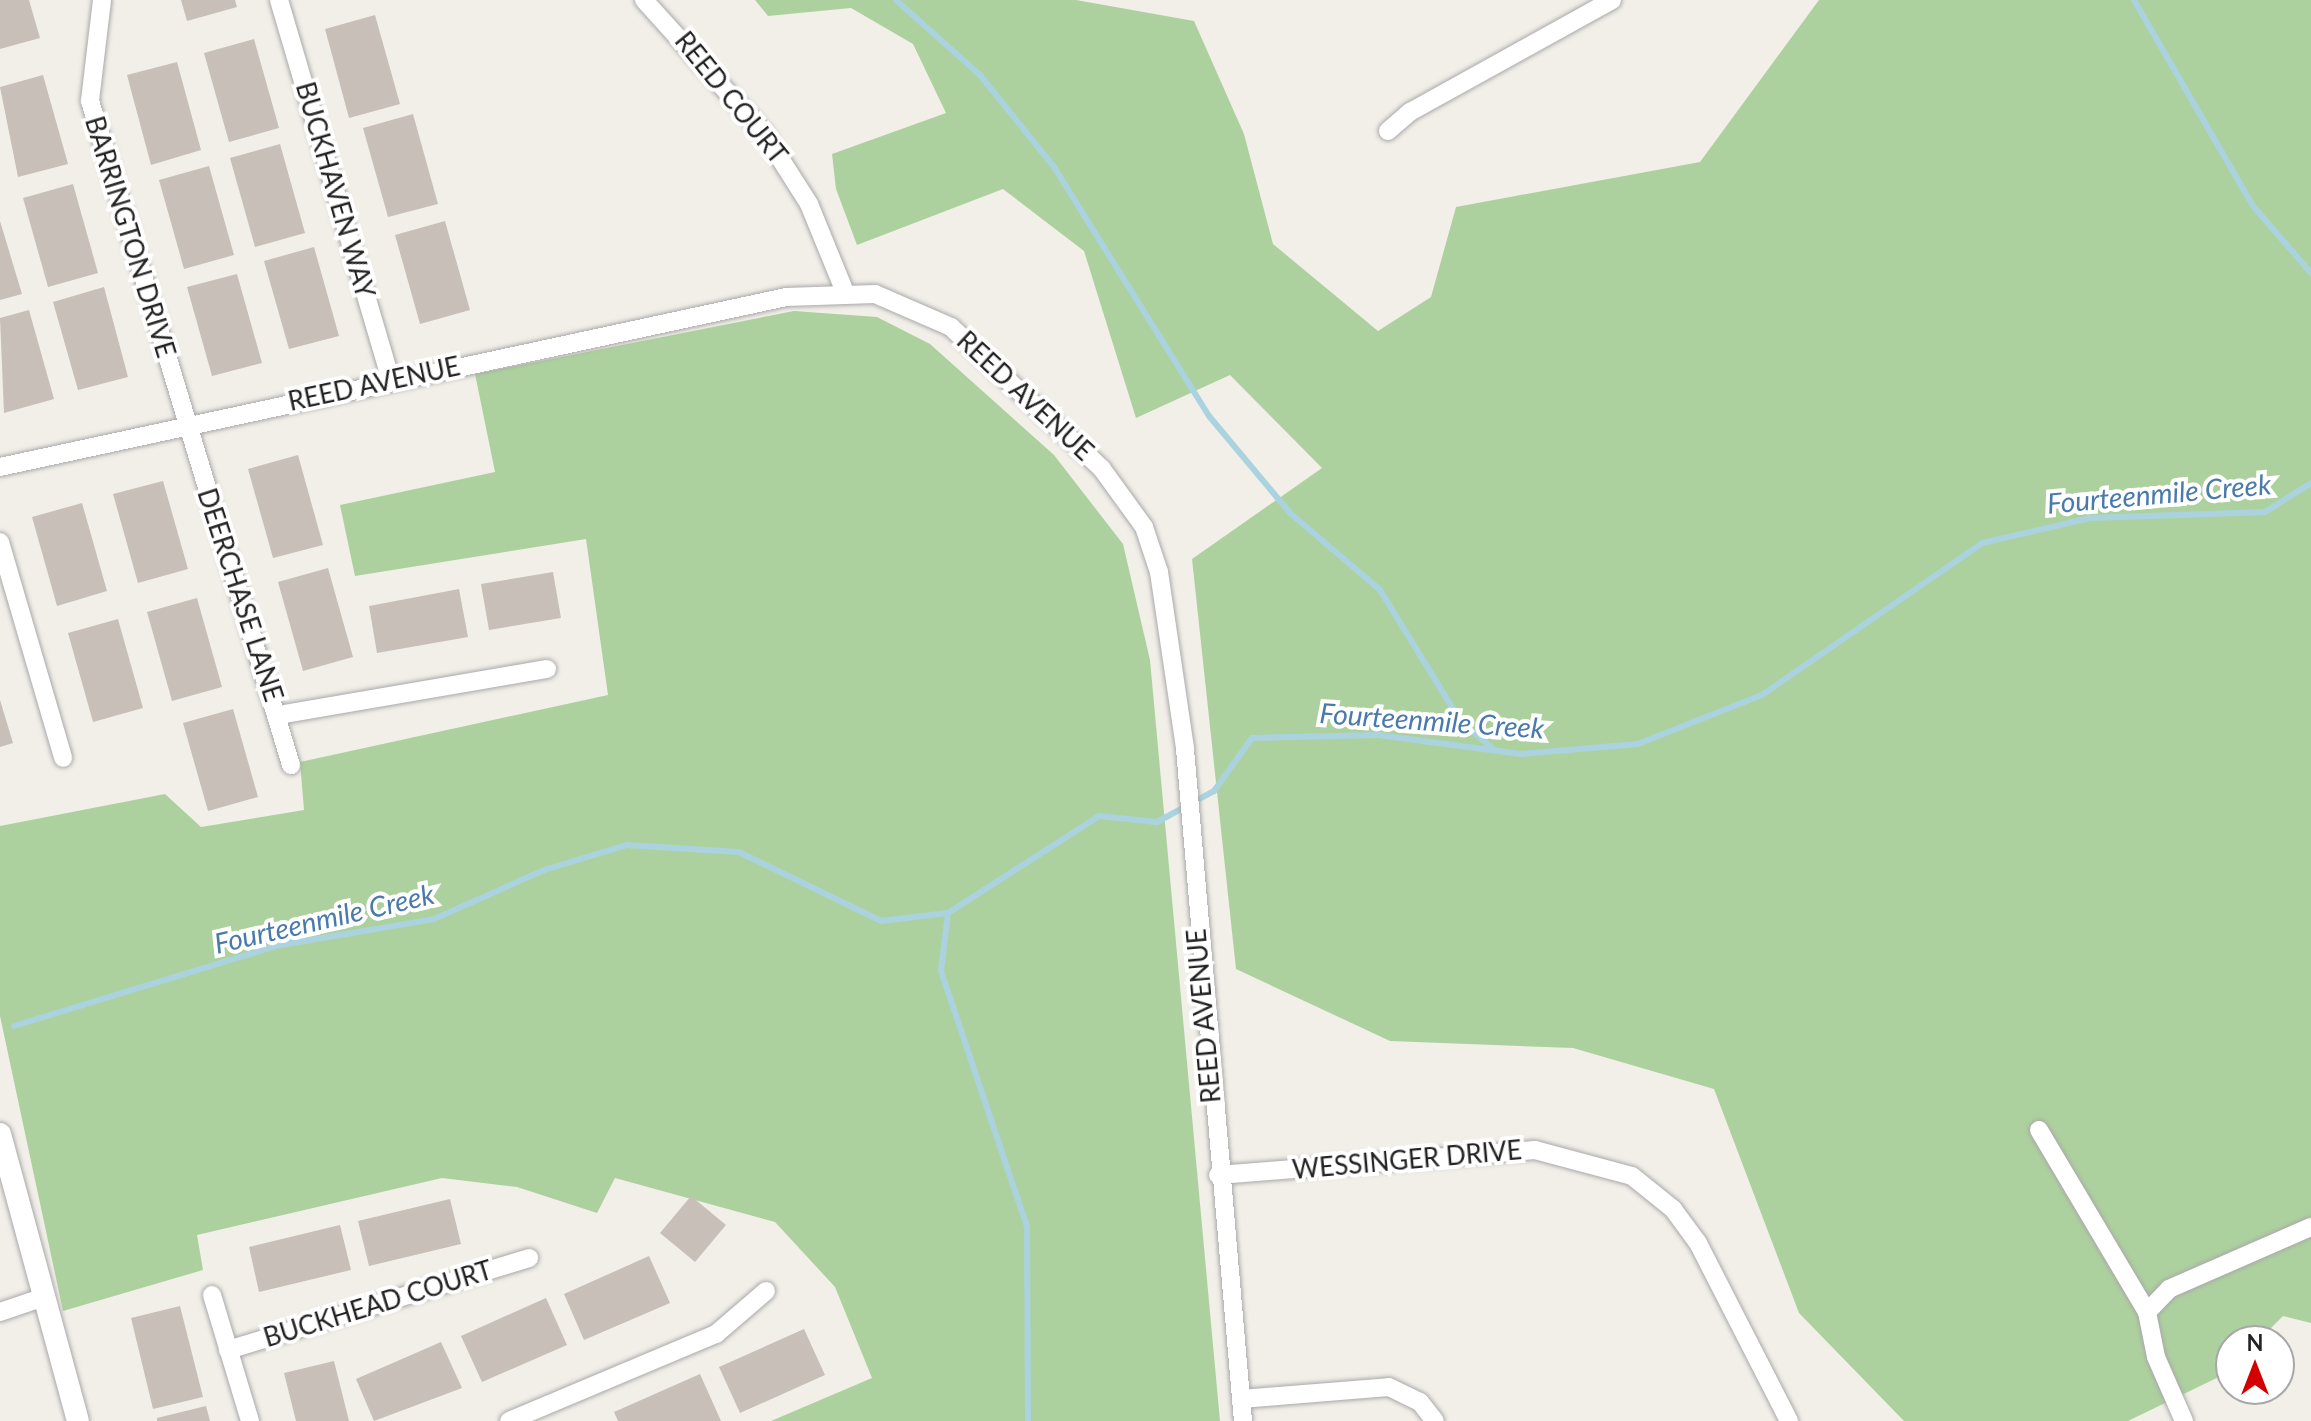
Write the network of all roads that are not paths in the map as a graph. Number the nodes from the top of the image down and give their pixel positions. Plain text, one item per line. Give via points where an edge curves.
1 (102, 0) edge
2 (279, 0) edge
3 (644, 0) edge
4 (1612, 0) edge
5 (1388, 131) dead end
6 (845, 292) junction
7 (391, 381) junction
8 (186, 426) junction
9 (0, 467) edge
10 (0, 542) edge
11 (547, 669) dead end
12 (278, 715) junction
13 (63, 758) dead end
14 (291, 765) dead end
15 (2039, 1130) dead end
16 (0, 1134) edge
17 (1218, 1175) junction
18 (2311, 1227) edge
19 (529, 1258) dead end
20 (766, 1291) dead end
21 (212, 1295) dead end
22 (44, 1297) junction
23 (0, 1312) edge
24 (2147, 1312) junction
25 (228, 1350) junction
26 (1241, 1399) junction
27 (78, 1421) edge
28 (250, 1421) edge
29 (509, 1421) edge
30 (1243, 1421) edge
31 (1435, 1421) edge
32 (1789, 1421) edge
33 (2184, 1421) edge

1 - 8 street, BARRINGTON DRIVE via 90,101
2 - 7 street, BUCKHAVEN WAY
3 - 6 street, REED COURT via 743,105 794,178
4 - 5 street via 1410,112
6 - 7 street, REED AVENUE via 680,317
6 - 17 street, REED AVENUE via 898,300 951,327 1075,438 1135,511 1162,587 1185,749
7 - 8 street, REED AVENUE
8 - 9 street, REED AVENUE
8 - 12 street, DEERCHASE LANE
10 - 13 street
11 - 12 street
12 - 14 street, DEERCHASE LANE
15 - 24 street
16 - 22 street
17 - 26 street, REED AVENUE
17 - 32 street, WESSINGER DRIVE via 1487,1150 1570,1154 1621,1171 1657,1192 1698,1243
18 - 24 street via 2169,1289
19 - 25 street, BUCKHEAD COURT
20 - 29 street via 716,1334
21 - 25 street
22 - 23 street
22 - 27 street
24 - 33 street via 2156,1357
25 - 28 street
26 - 30 street, REED AVENUE
26 - 31 street via 1389,1387 1420,1402

